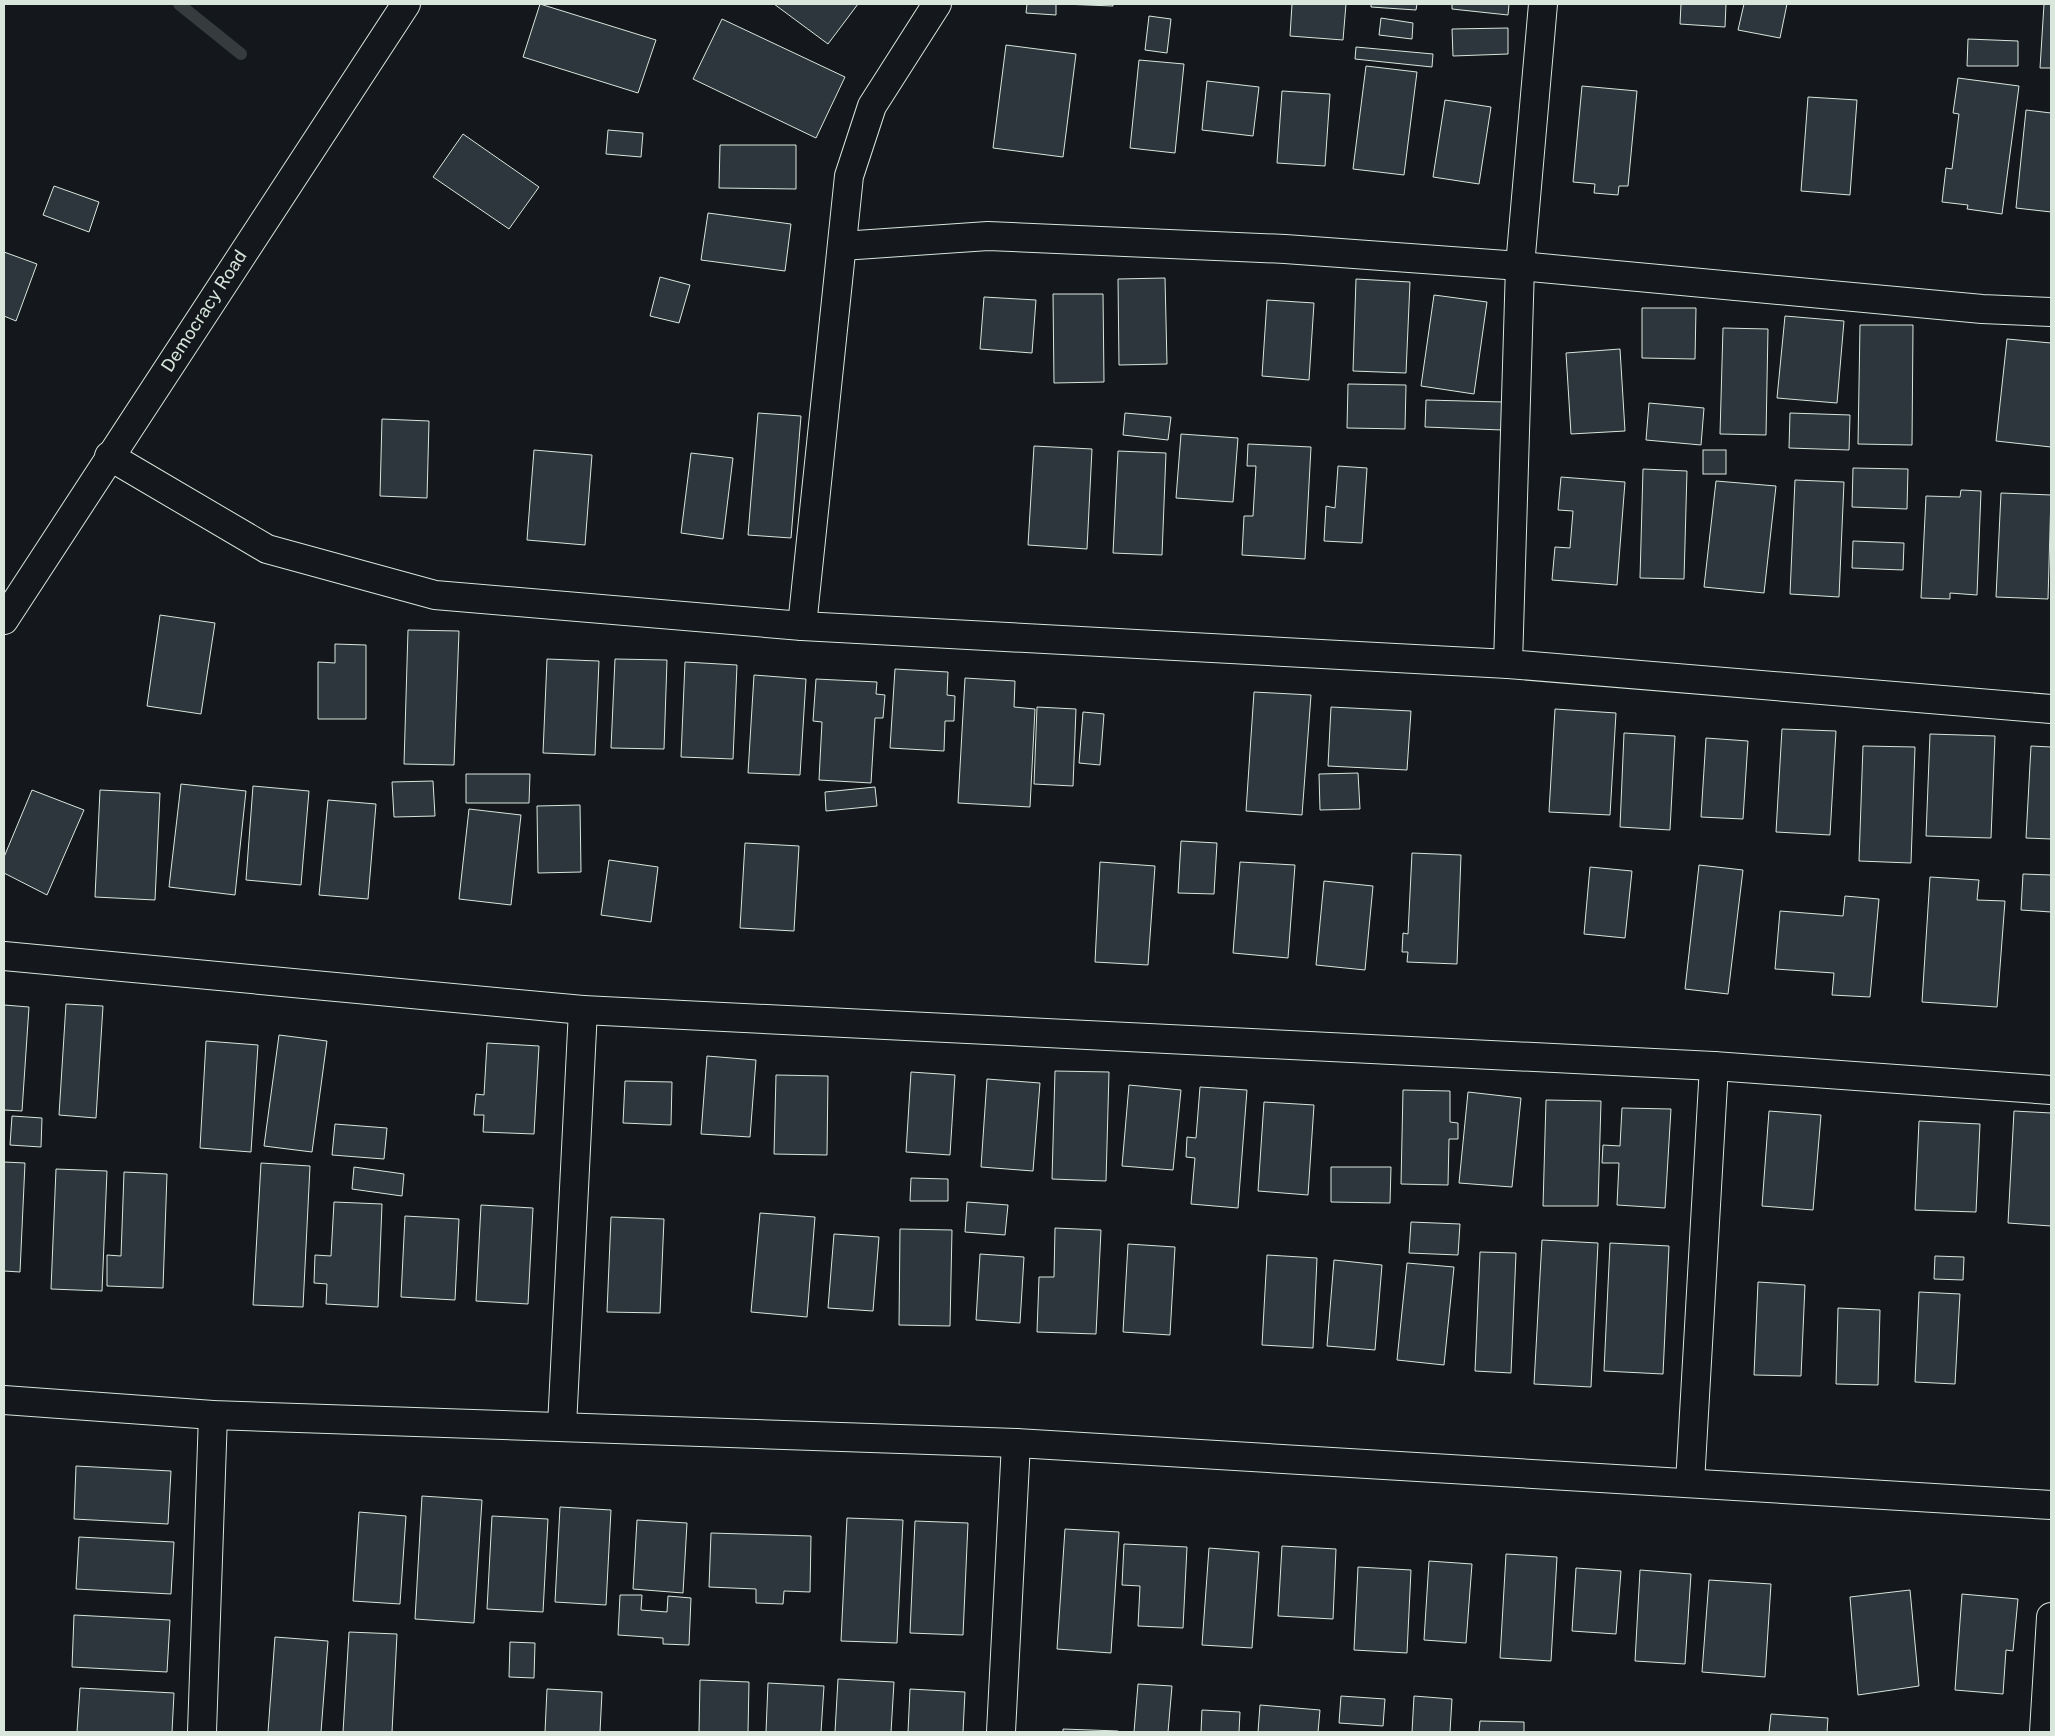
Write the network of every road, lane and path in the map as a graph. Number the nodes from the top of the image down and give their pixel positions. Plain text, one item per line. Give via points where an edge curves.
1 (406, 4) edge
2 (937, 4) edge
3 (1543, 4) edge
4 (842, 246) junction
5 (1520, 266) junction
6 (2051, 312) edge
7 (109, 456) junction
8 (4, 620) edge
9 (802, 626) junction
10 (1508, 664) junction
11 (2051, 708) edge
12 (4, 956) edge
13 (583, 1010) junction
14 (1714, 1066) junction
15 (2051, 1090) edge
16 (4, 1400) edge
17 (213, 1414) junction
18 (562, 1426) junction
19 (1016, 1443) junction
20 (1690, 1483) junction
21 (2051, 1505) edge
22 (2051, 1617) edge
23 (202, 1732) edge
24 (1001, 1732) edge
25 (2044, 1732) edge

1 - 7 street, Democracy Road
2 - 4 street via 872,106 849,176
3 - 5 street
4 - 5 street via 988,236 1285,249
4 - 9 street
5 - 6 street via 1982,309
5 - 10 street
7 - 8 street, Democracy Road
7 - 9 street via 266,549 435,595
9 - 10 street
10 - 11 street
12 - 13 street
13 - 14 street
13 - 18 street
14 - 15 street
14 - 20 street
16 - 17 street
17 - 18 street
17 - 23 street
18 - 19 street
19 - 20 street
19 - 24 street
20 - 21 street
22 - 25 street

